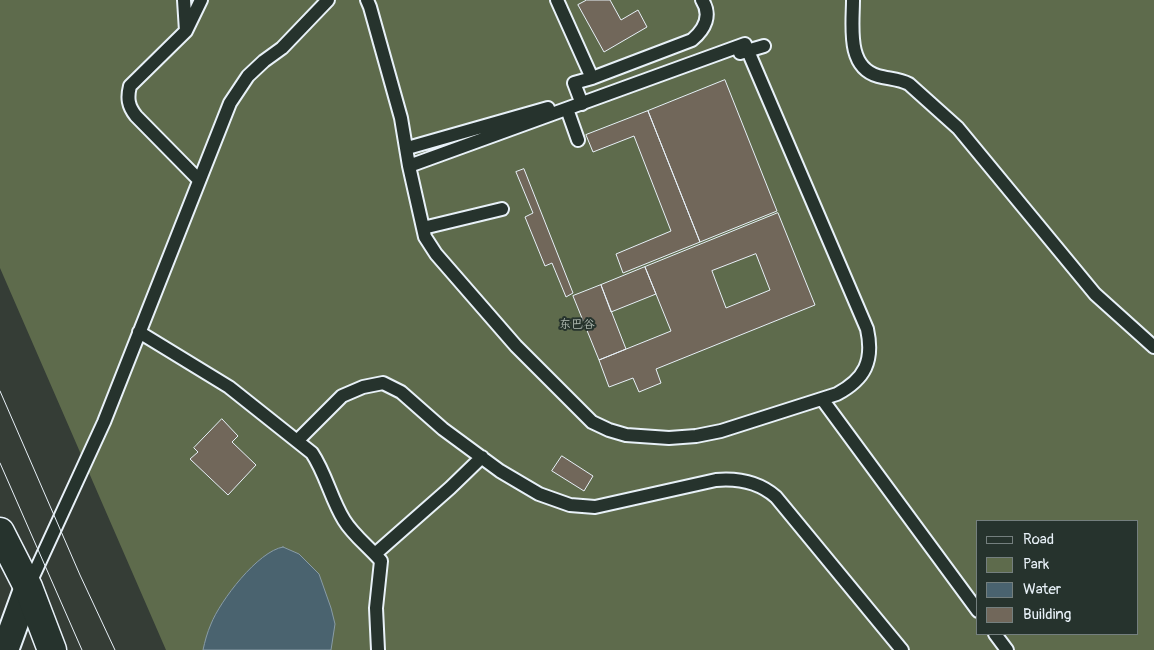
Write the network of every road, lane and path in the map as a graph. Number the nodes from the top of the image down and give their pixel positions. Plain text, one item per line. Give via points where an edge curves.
1 (184, 0) edge
2 (201, 0) edge
3 (328, 0) edge
4 (367, 0) edge
5 (556, 0) edge
6 (702, 0) edge
7 (853, 0) edge
8 (186, 31) junction
9 (764, 46) dead end
10 (592, 78) junction
11 (582, 104) junction
12 (567, 110) junction
13 (578, 140) dead end
14 (411, 148) dead end
15 (409, 166) junction
16 (199, 180) junction
17 (502, 210) dead end
18 (423, 228) junction
19 (139, 332) junction
20 (1154, 347) edge
21 (822, 399) junction
22 (297, 441) junction
23 (482, 457) junction
24 (0, 532) edge
25 (375, 554) junction
26 (28, 587) junction
27 (976, 608) edge
28 (996, 635) edge
29 (5, 650) edge
30 (52, 650) edge
31 (378, 650) edge
32 (902, 650) edge
33 (1007, 650) edge

1 - 8 lane
2 - 8 lane
3 - 16 lane via 238,89
4 - 15 lane via 401,118
5 - 10 lane
6 - 10 lane via 707,8 707,18 692,40
7 - 20 lane via 854,54 864,67 877,76 909,84 958,128 1095,294
8 - 16 lane via 130,86 128,95 136,116
9 - 14 lane
10 - 11 lane via 574,83
11 - 12 lane
11 - 21 lane via 745,44 867,329 870,352 858,380 838,394
12 - 13 lane
12 - 15 lane
15 - 18 lane
16 - 19 lane
17 - 18 lane
18 - 21 lane via 436,254 516,346 592,422 609,430 648,438 696,436
19 - 22 lane via 229,387
19 - 26 lane via 104,422
21 - 27 lane
22 - 23 lane via 342,396 384,383 401,392
22 - 25 lane via 312,453 321,467 344,521
23 - 25 lane
23 - 32 lane via 539,494 581,507 594,508 716,480 759,485 776,497
24 - 26 highway
25 - 31 lane via 381,560 376,608
26 - 29 street
26 - 30 highway
28 - 33 lane

